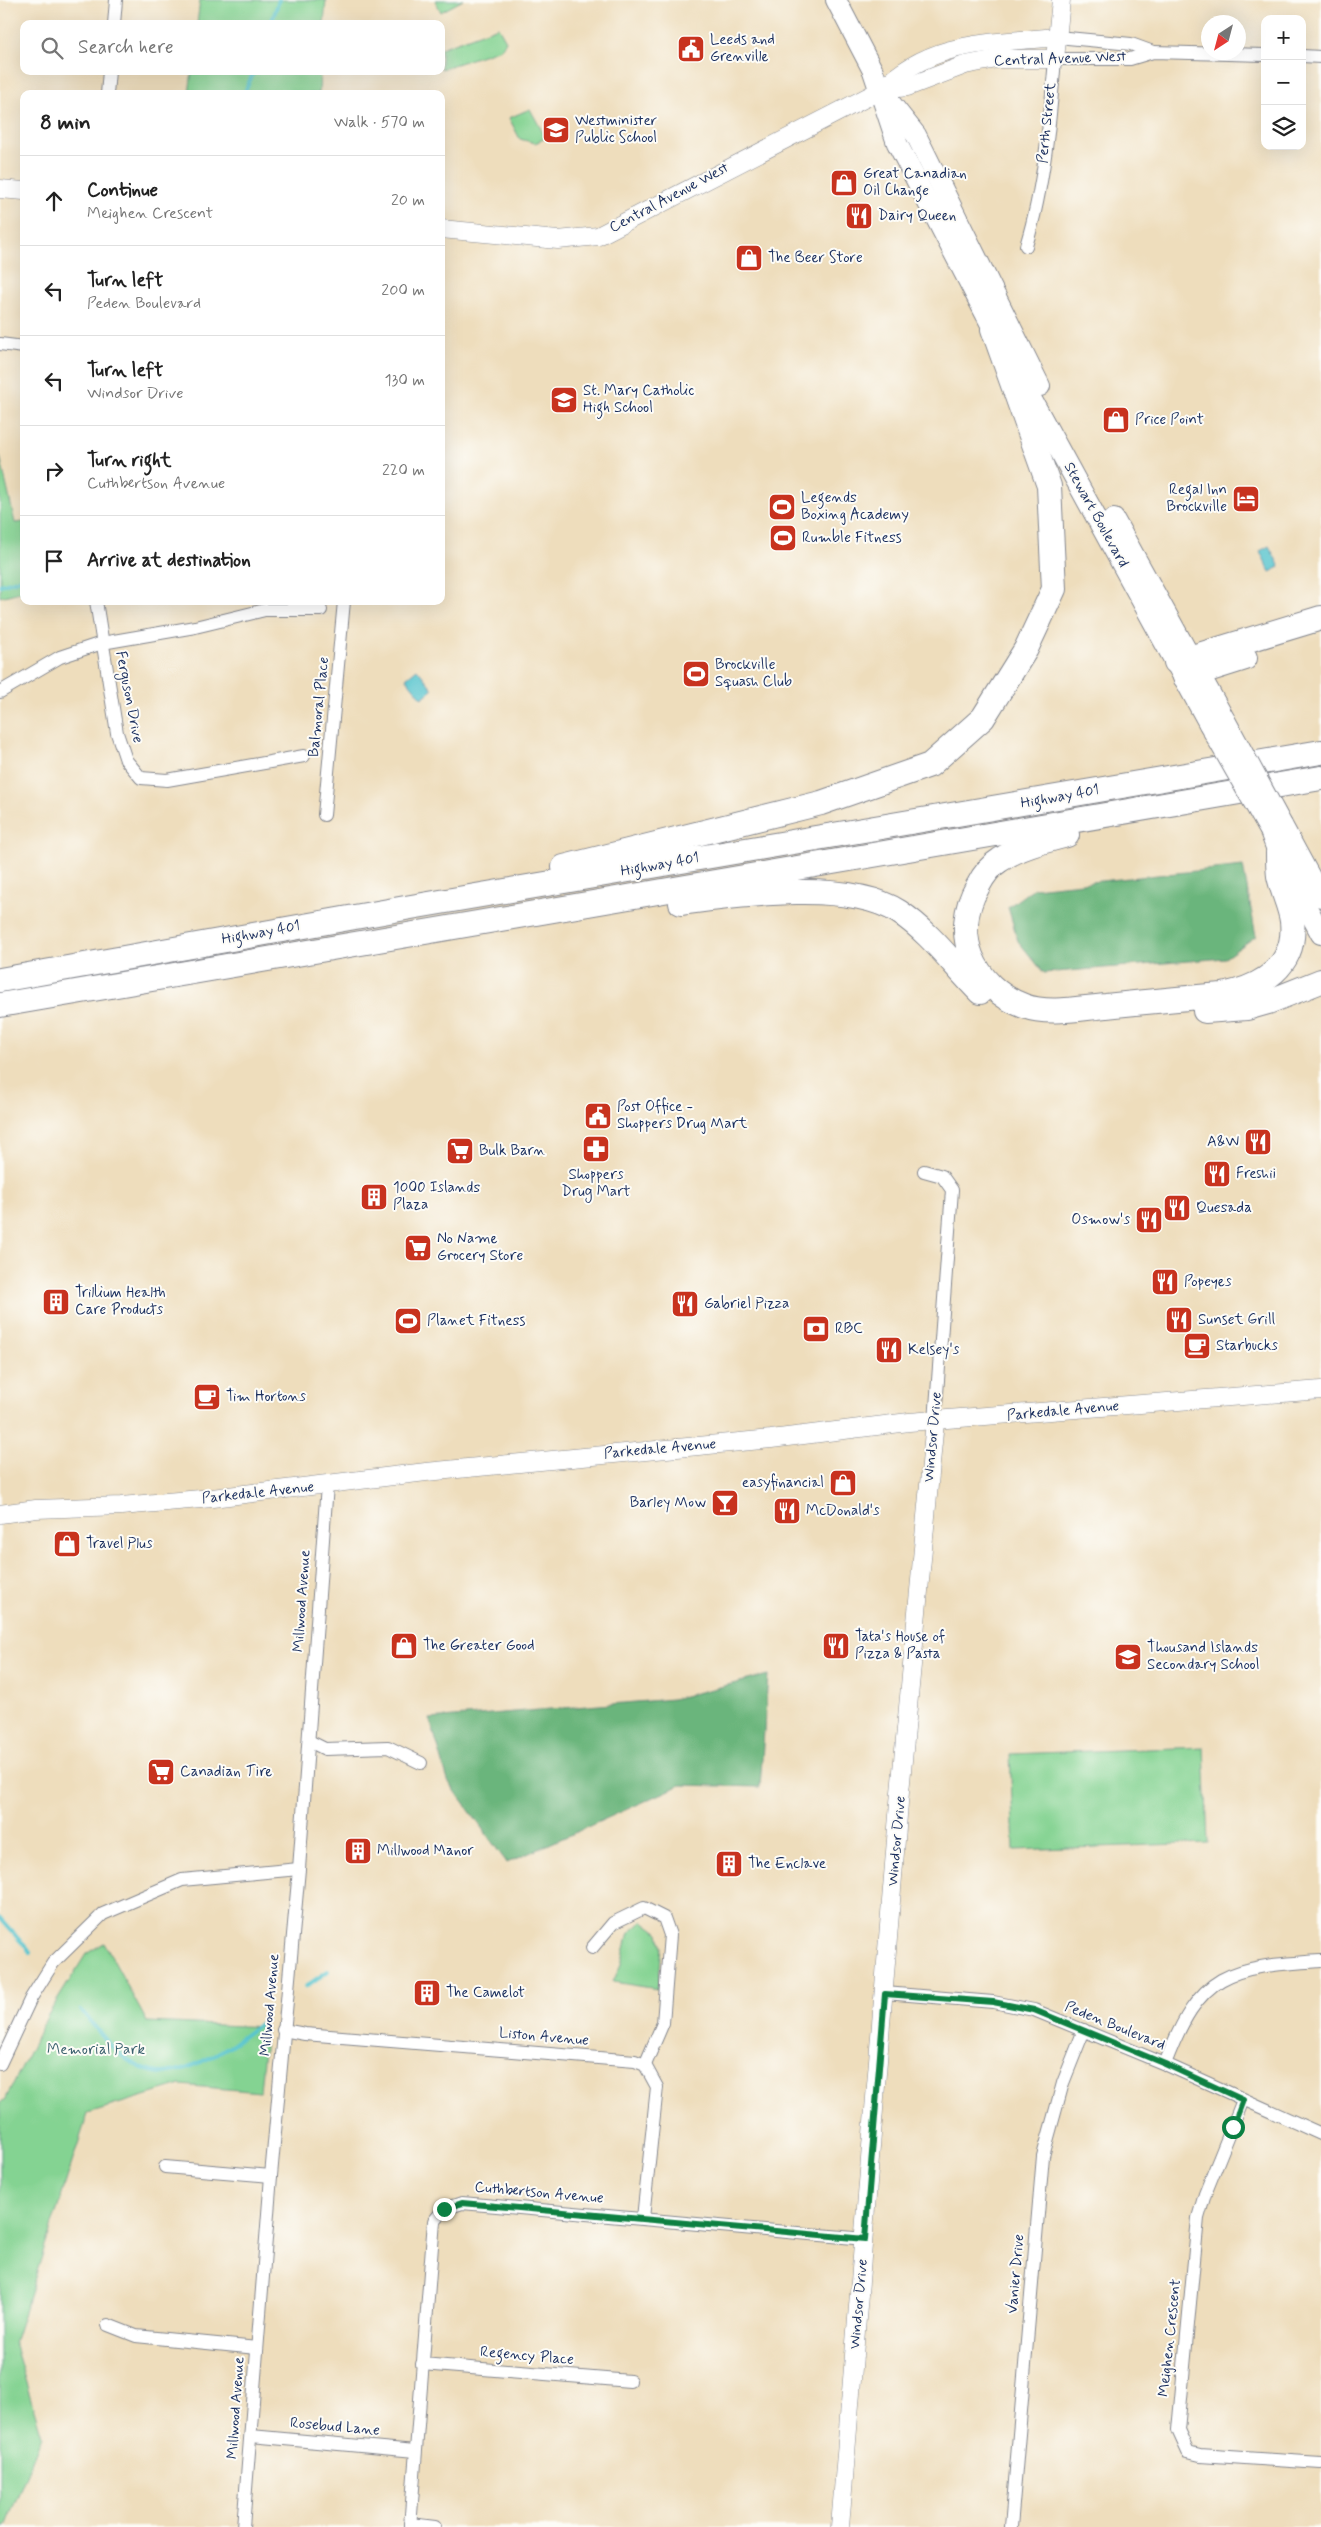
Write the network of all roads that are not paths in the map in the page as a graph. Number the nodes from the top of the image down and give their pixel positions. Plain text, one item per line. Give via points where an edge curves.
1 (116, 0) edge
2 (836, 0) edge
3 (1061, 0) edge
4 (114, 20) edge
5 (1057, 37) junction
6 (1153, 52) junction
7 (1261, 55) edge
8 (1306, 56) edge
9 (1321, 57) edge
10 (1055, 59) junction
11 (108, 75) edge
12 (107, 90) edge
13 (881, 90) junction
14 (0, 189) edge
15 (20, 191) edge
16 (445, 229) edge
17 (1026, 246) dead end
18 (993, 329) junction
19 (0, 344) edge
20 (20, 346) edge
21 (97, 605) edge
22 (344, 605) edge
23 (321, 610) dead end
24 (1321, 618) edge
25 (1321, 634) edge
26 (102, 643) junction
27 (1187, 667) junction
28 (0, 692) edge
29 (1321, 752) edge
30 (304, 756) dead end
31 (1321, 778) edge
32 (1271, 787) junction
33 (324, 815) dead end
34 (1277, 836) junction
35 (1321, 897) edge
36 (411, 907) junction
37 (525, 914) junction
38 (1321, 934) edge
39 (0, 980) edge
40 (1321, 981) edge
41 (0, 1005) edge
42 (924, 1170) dead end
43 (1321, 1390) edge
44 (935, 1421) junction
45 (327, 1485) junction
46 (0, 1514) edge
47 (309, 1741) junction
48 (421, 1763) dead end
49 (299, 1869) junction
50 (592, 1948) dead end
51 (1321, 1961) edge
52 (885, 1994) junction
53 (283, 2030) junction
54 (1084, 2030) junction
55 (0, 2064) edge
56 (1165, 2064) junction
57 (645, 2065) junction
58 (1243, 2100) junction
59 (1321, 2134) edge
60 (165, 2167) dead end
61 (271, 2176) junction
62 (643, 2218) junction
63 (865, 2239) junction
64 (108, 2324) dead end
65 (257, 2348) junction
66 (422, 2364) junction
67 (630, 2381) dead end
68 (251, 2436) junction
69 (415, 2451) junction
70 (1321, 2463) edge
71 (410, 2526) edge
72 (243, 2527) edge
73 (435, 2527) edge
74 (840, 2527) edge
75 (1011, 2527) edge

1 - 4 street
2 - 13 main road, Stewart Boulevard
3 - 5 street, Perth Street
5 - 6 street, Central Avenue West via 1132,44
5 - 10 street, Perth Street
5 - 13 street, Central Avenue West via 944,50 899,72
6 - 7 street, Central Avenue West
6 - 10 street, Central Avenue West via 1130,59
8 - 9 street
10 - 13 street, Central Avenue West via 997,59 965,65 907,88
10 - 17 street, Perth Street via 1042,174
11 - 12 street
13 - 16 street, Central Avenue West via 598,236 558,240
13 - 18 main road, Stewart Boulevard via 897,143
13 - 27 main road, Stewart Boulevard via 916,136 1037,381
14 - 15 street
18 - 27 main road, Stewart Boulevard
18 - 36 highway via 1049,486 1054,589 1026,649 983,718 930,765 821,803 524,876 435,893
19 - 20 street
21 - 26 street, Ferguson Drive
22 - 33 street, Balmoral Place
23 - 26 street via 265,610 195,628
24 - 27 highway
25 - 27 highway
26 - 28 street via 60,657
26 - 30 street, Ferguson Drive via 117,733 126,760 141,778 167,780
27 - 34 main road, Stewart Boulevard, bridge
29 - 36 highway, Highway 401
31 - 32 highway, Highway 401
32 - 34 highway via 1221,804 1044,841 999,860 980,882 968,908 966,945 981,975 1024,1006 1040,1009 1060,1010 1223,995 1249,989 1278,968 1293,939 1279,874
32 - 37 highway, Highway 401
34 - 35 main road, Stewart Boulevard
34 - 38 main road, Stewart Boulevard
36 - 39 highway, Highway 401
37 - 40 highway via 571,916 720,898 842,893 897,911 921,929 987,1000 1003,1010 1036,1022 1247,1008
37 - 41 highway, Highway 401
42 - 44 street, Windsor Drive via 942,1176 952,1190
43 - 44 street, Parkedale Avenue
44 - 45 street, Parkedale Avenue via 426,1472
44 - 52 street, Windsor Drive
45 - 46 street, Parkedale Avenue via 166,1503 36,1509
45 - 47 street, Millwood Avenue
47 - 48 street via 325,1749 388,1747
47 - 49 street, Millwood Avenue
49 - 53 street, Millwood Avenue
49 - 55 street via 182,1880 104,1914 53,1963 31,1998
50 - 57 street via 613,1923 644,1908 664,1918 670,1935 663,2024
51 - 56 street via 1269,1964 1234,1972 1206,1989 1178,2033
52 - 54 street, Peden Boulevard via 993,2002 1034,2010
52 - 63 street, Windsor Drive
53 - 57 street, Liston Avenue via 635,2061
53 - 61 street, Millwood Avenue
54 - 56 street, Peden Boulevard
54 - 75 street, Vanier Drive via 1063,2083 1043,2156
56 - 58 street, Peden Boulevard
57 - 62 street via 657,2087
58 - 59 street, Peden Boulevard
58 - 70 street, Meighen Crescent via 1198,2218 1178,2430 1188,2452 1200,2455
60 - 61 street
61 - 65 street, Millwood Avenue
62 - 63 street, Cuthbertson Avenue
62 - 66 street, Cuthbertson Avenue via 462,2203 444,2209 434,2220
63 - 74 street, Windsor Drive
64 - 65 street via 136,2336
65 - 68 street, Millwood Avenue
66 - 67 street, Regency Place
66 - 69 street, Cuthbertson Avenue
68 - 69 street, Rosebud Lane
68 - 72 street, Millwood Avenue
69 - 71 street, Cuthbertson Avenue
71 - 73 street

